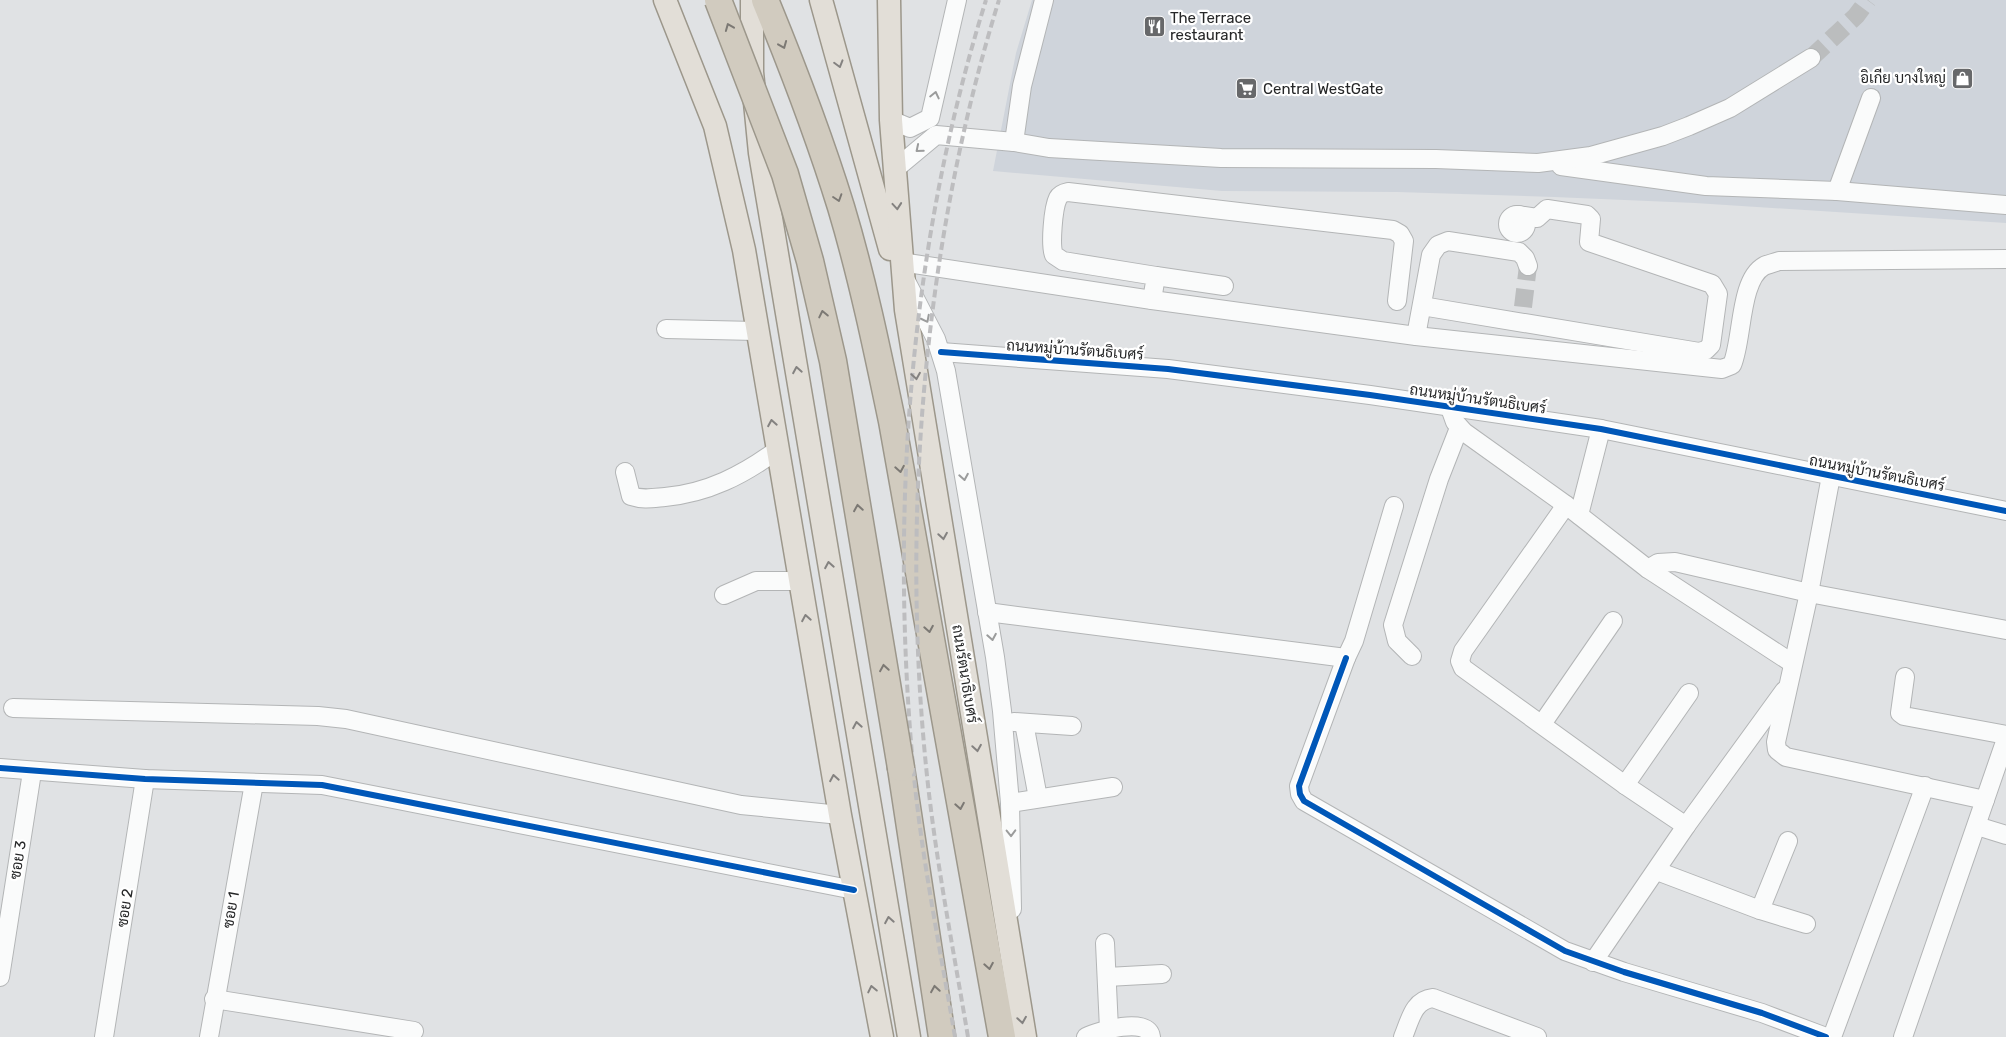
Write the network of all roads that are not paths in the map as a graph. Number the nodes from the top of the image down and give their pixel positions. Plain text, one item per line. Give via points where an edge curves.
1 (665, 0) edge
2 (718, 0) edge
3 (752, 0) edge
4 (765, 0) edge
5 (821, 0) edge
6 (889, 0) edge
7 (957, 0) edge
8 (1044, 0) edge
9 (1811, 58) tunnel mouth
10 (1870, 98) dead end
11 (890, 120) junction
12 (1014, 142) junction
13 (1538, 163) junction
14 (894, 170) junction
15 (1837, 191) junction
16 (2006, 205) edge
17 (1500, 250) junction
18 (2005, 258) dead end
19 (1528, 266) dead end
20 (902, 269) junction
21 (1156, 276) junction
22 (1184, 280) junction
23 (1224, 286) dead end
24 (1152, 300) junction
25 (1397, 301) dead end
26 (1180, 304) junction
27 (1422, 306) junction
28 (906, 310) junction
29 (666, 329) dead end
30 (756, 331) junction
31 (1416, 336) junction
32 (941, 352) junction
33 (1450, 408) junction
34 (1459, 428) junction
35 (1601, 429) junction
36 (777, 450) junction
37 (625, 472) dead end
38 (1831, 476) junction
39 (1394, 506) dead end
40 (1572, 510) junction
41 (2006, 511) edge
42 (1648, 569) junction
43 (800, 581) junction
44 (1809, 592) junction
45 (724, 594) dead end
46 (987, 612) junction
47 (1612, 621) dead end
48 (2006, 630) edge
49 (1412, 656) dead end
50 (1346, 658) junction
51 (1792, 664) junction
52 (1905, 676) dead end
53 (1787, 686) junction
54 (1689, 693) dead end
55 (13, 708) dead end
56 (1003, 722) junction
57 (1024, 723) junction
58 (1542, 724) junction
59 (1072, 726) dead end
60 (2006, 737) edge
61 (0, 768) edge
62 (32, 772) junction
63 (145, 779) junction
64 (254, 783) junction
65 (1624, 785) junction
66 (1925, 786) junction
67 (1113, 787) dead end
68 (1038, 798) junction
69 (1985, 800) junction
70 (1010, 803) junction
71 (840, 815) junction
72 (1686, 826) junction
73 (1977, 826) junction
74 (2006, 835) edge
75 (1788, 840) dead end
76 (1657, 871) junction
77 (854, 890) junction
78 (1760, 910) junction
79 (1806, 924) dead end
80 (1105, 943) dead end
81 (1593, 962) junction
82 (1014, 968) junction
83 (1162, 974) dead end
84 (1107, 976) junction
85 (0, 977) edge
86 (214, 999) junction
87 (1109, 1029) junction
88 (414, 1030) dead end
89 (104, 1037) edge
90 (209, 1037) edge
91 (882, 1037) edge
92 (909, 1037) edge
93 (942, 1037) edge
94 (1002, 1037) edge
95 (1025, 1037) edge
96 (1086, 1037) edge
97 (1151, 1037) edge
98 (1403, 1037) edge
99 (1537, 1037) edge
100 (1826, 1037) edge
101 (1832, 1037) edge
102 (1903, 1037) edge

1 - 30 main road via 715,126 744,250
93 -> 2 highway, bridge via 834,361 785,174
92 -> 3 main road via 760,153 752,72
4 -> 94 highway via 805,98 841,208 873,327
5 -> 28 main road
6 - 11 main road
11 -> 7 street via 910,128 930,118
8 - 12 street via 1022,86
9 - 13 street via 1730,108 1689,126 1591,156
10 - 15 street
11 - 14 main road
12 - 13 street via 1049,148 1221,158
12 -> 14 street via 936,135
13 - 15 street via 1706,186
14 -> 20 main road
15 - 16 street
17 - 19 street via 1518,252
17 - 27 street via 1448,241 1438,246 1431,255
17 - 27 street via 1513,220 1537,218 1547,209 1587,215 1592,224 1589,242 1712,284 1718,294 1711,346 1699,352
18 - 31 street via 1779,261 1763,266 1748,287 1737,354 1732,365 1722,369
20 - 24 street
20 - 28 main road
20 -> 32 street
21 - 22 street
21 - 24 street
21 - 25 street via 1057,258 1051,246 1057,201 1061,195 1068,192 1393,230 1404,241
22 - 23 street
22 - 26 street
24 - 26 street
26 - 31 street
27 - 31 street
28 -> 82 main road, ถนนรัตนาธิเบศร์
29 - 30 street
36 -> 30 main road
32 - 33 street, ถนนหมู่บ้านรัตนธิเบศร์ via 1168,369
32 -> 46 street
33 - 34 street
33 - 35 street, ถนนหมู่บ้านรัตนธิเบศร์
34 - 40 street
34 - 49 street via 1439,479 1393,625 1397,641
35 - 38 street, ถนนหมู่บ้านรัตนธิเบศร์
35 - 40 street
36 - 37 street via 736,478 688,495 640,499 631,496
36 - 43 main road
38 - 41 street, ถนนหมู่บ้านรัตนธิเบศร์
38 - 44 street
39 - 50 street via 1354,641
40 - 42 street
40 - 58 street via 1463,651 1460,660 1463,668
42 - 44 street via 1658,563 1675,562
42 - 51 street
43 - 45 street via 756,581
71 -> 43 main road
44 - 48 street
44 - 51 street
46 - 50 street
46 -> 56 street
47 - 58 street
50 - 81 street via 1299,786 1304,801 1514,923 1565,951
51 - 53 street
52 - 60 street via 1899,707 1904,716
53 - 66 street via 1776,742 1780,754
53 - 72 street
54 - 65 street
55 - 71 street via 346,719 741,806
56 - 57 street
56 - 70 street
57 - 59 street
57 - 68 street
58 - 65 street
60 - 69 street
61 - 62 street
62 - 63 street
62 - 85 street, ซอย 3
63 - 64 street
63 - 89 street, ซอย 2
64 - 77 street via 322,785
64 - 86 street, ซอย 1
65 - 72 street
66 - 69 street
66 - 101 street
67 - 68 street
68 - 70 street
69 - 73 street
70 -> 82 street
71 - 77 main road
72 - 76 street
73 - 74 street
73 - 102 street
75 - 78 street
76 - 78 street
76 - 81 street
91 -> 77 main road
78 - 79 street
80 - 84 street
81 - 100 street via 1762,1013
82 -> 95 main road, ถนนรัตนาธิเบศร์
83 - 84 street
84 - 87 street
86 - 88 street
86 - 90 street, ซอย 1
87 - 96 street
87 - 97 street via 1136,1025 1145,1027
98 - 99 street via 1417,1004 1433,998

